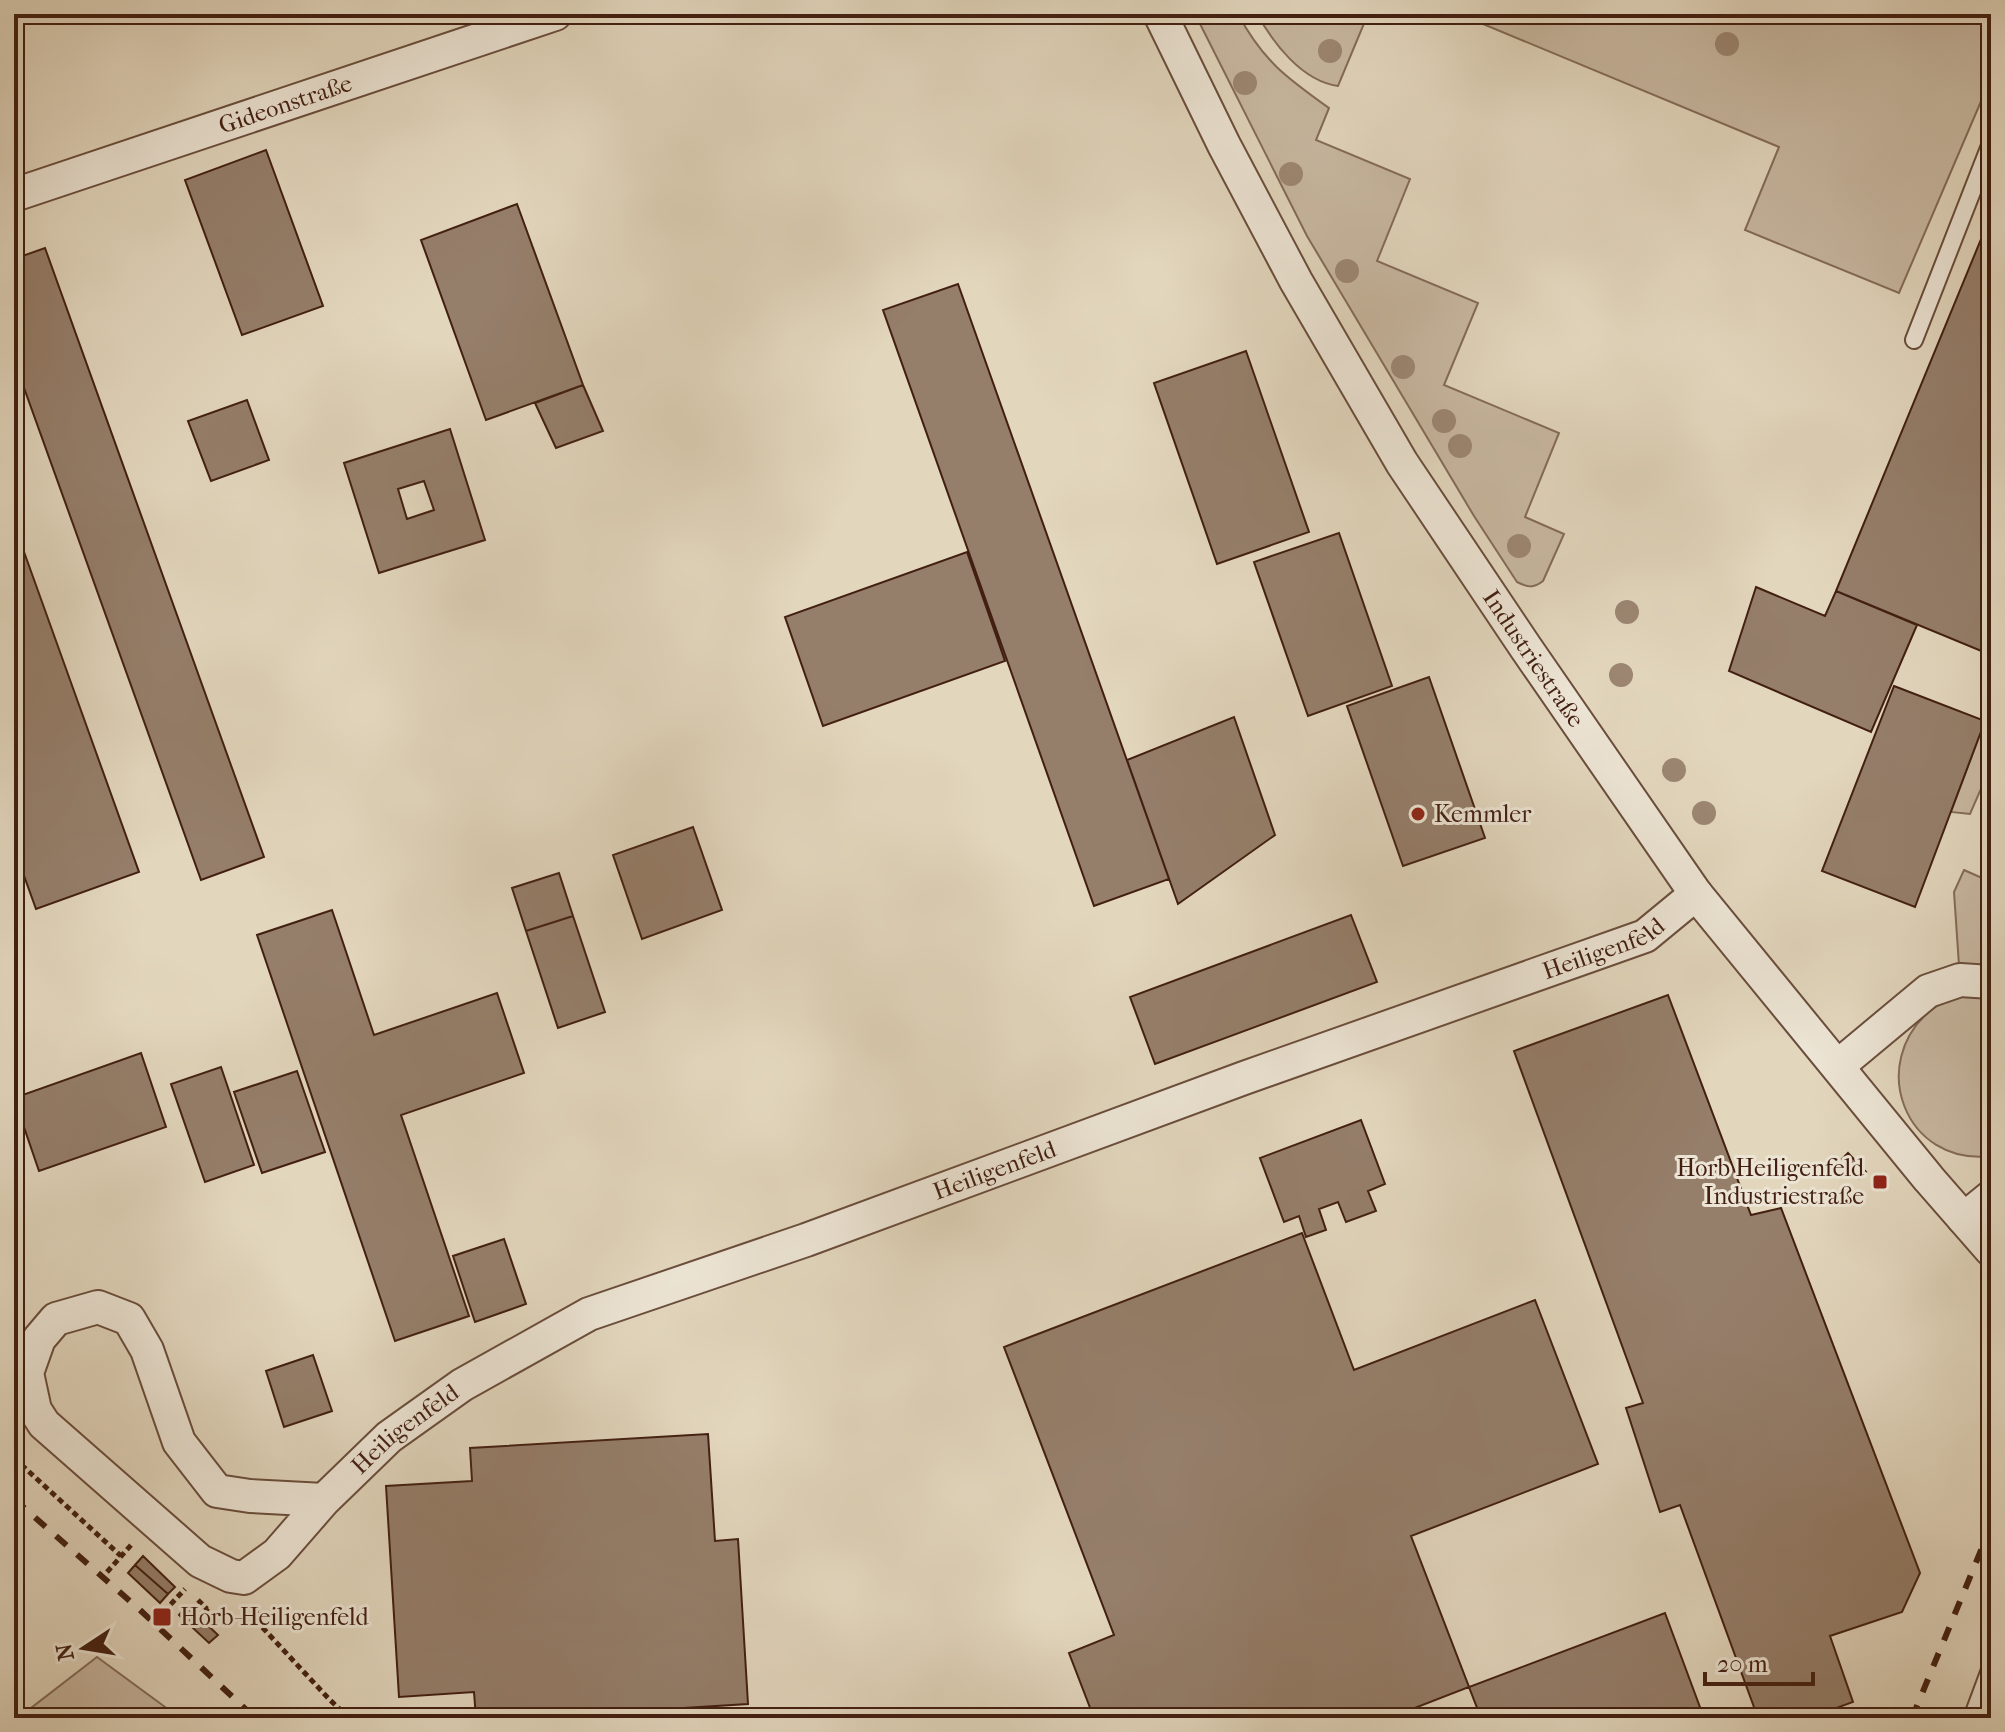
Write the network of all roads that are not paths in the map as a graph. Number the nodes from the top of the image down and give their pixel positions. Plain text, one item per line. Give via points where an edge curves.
1 (555, 14) edge
2 (1160, 14) edge
3 (1991, 143) edge
4 (14, 195) edge
5 (1914, 340) dead end
6 (1696, 894) junction
7 (1991, 982) edge
8 (1838, 1066) junction
9 (1991, 1197) edge
10 (1964, 1219) junction
11 (1991, 1250) edge
12 (324, 1500) junction
13 (1991, 1667) edge
14 (1972, 1718) edge

1 - 4 street, Gideonstraße
2 - 6 street, Industriestraße via 1296,281 1402,463
3 - 5 lane
6 - 8 street, Industriestraße
6 - 12 street, Heiligenfeld via 1645,936 589,1314 462,1385 389,1437
7 - 8 street via 1960,980 1928,991
8 - 10 street, Industriestraße
9 - 10 street
10 - 11 street, Industriestraße
12 - 12 street, Heiligenfeld via 217,1491 179,1442 147,1350 129,1319 98,1307 56,1319 39,1339 27,1373 35,1410 44,1424 200,1561 244,1578 277,1554
13 - 14 lane

